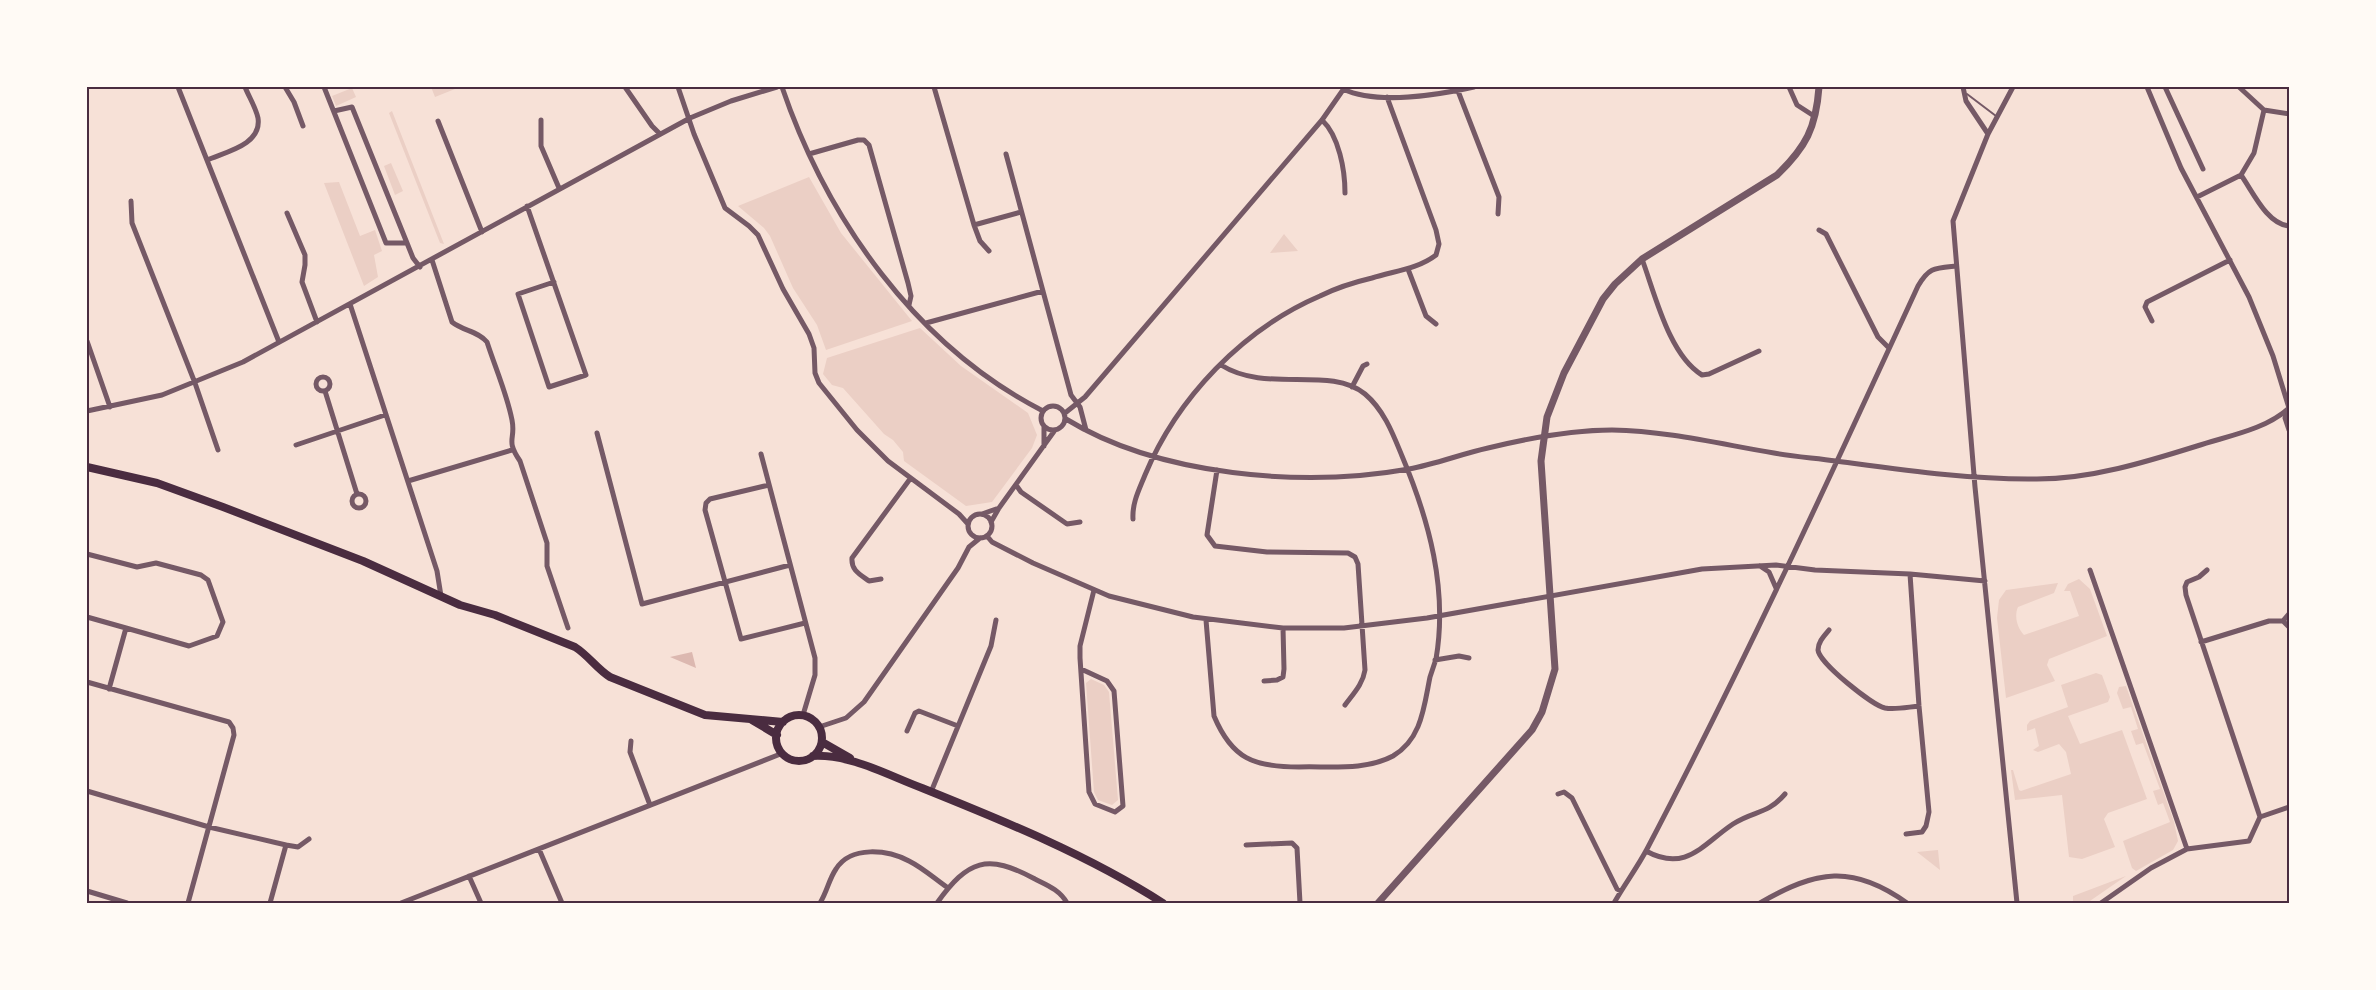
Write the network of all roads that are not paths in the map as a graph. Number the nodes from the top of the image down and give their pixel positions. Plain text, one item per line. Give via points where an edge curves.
1 (178, 87) edge
2 (245, 87) edge
3 (285, 87) edge
4 (324, 87) edge
5 (624, 87) edge
6 (678, 87) edge
7 (777, 87) edge
8 (782, 87) edge
9 (934, 87) edge
10 (1474, 87) edge
11 (1790, 87) edge
12 (1819, 87) edge
13 (2013, 87) edge
14 (2147, 87) edge
15 (2165, 87) edge
16 (2239, 87) edge
17 (1344, 88) edge
18 (1964, 89) edge
19 (1458, 91) junction
20 (1387, 97) junction
21 (2264, 110) junction
22 (334, 111) junction
23 (2289, 114) edge
24 (1814, 116) junction
25 (690, 118) junction
26 (1998, 118) junction
27 (541, 120) dead end
28 (1322, 120) junction
29 (438, 121) dead end
30 (303, 126) dead end
31 (660, 134) junction
32 (1988, 134) junction
33 (809, 154) junction
34 (1006, 154) dead end
35 (207, 160) junction
36 (2203, 169) dead end
37 (2241, 175) junction
38 (560, 188) junction
39 (1345, 193) dead end
40 (2197, 197) junction
41 (131, 201) dead end
42 (527, 207) junction
43 (1021, 212) junction
44 (287, 213) dead end
45 (1498, 214) dead end
46 (974, 225) junction
47 (2289, 226) edge
48 (1819, 230) dead end
49 (482, 232) junction
50 (407, 243) junction
51 (989, 251) dead end
52 (1642, 259) junction
53 (432, 260) junction
54 (2230, 260) junction
55 (1956, 266) junction
56 (420, 267) junction
57 (1408, 269) junction
58 (554, 282) junction
59 (1043, 291) junction
60 (350, 304) junction
61 (909, 305) junction
62 (2152, 321) dead end
63 (317, 322) junction
64 (926, 323) junction
65 (1436, 324) dead end
66 (87, 341) edge
67 (279, 342) junction
68 (1889, 348) junction
69 (1759, 351) dead end
70 (1367, 364) dead end
71 (1221, 365) junction
72 (195, 383) junction
73 (2282, 384) junction
74 (1352, 387) junction
75 (2289, 390) edge
76 (325, 391) dead end
77 (1077, 402) junction
78 (1057, 406) junction
79 (110, 407) junction
80 (2289, 407) edge
81 (87, 411) edge
82 (1043, 411) junction
83 (385, 415) junction
84 (1065, 416) junction
85 (1044, 426) junction
86 (1055, 430) junction
87 (1086, 430) junction
88 (2289, 430) edge
89 (338, 432) junction
90 (597, 433) dead end
91 (1543, 436) junction
92 (296, 445) dead end
93 (1044, 446) junction
94 (218, 450) dead end
95 (512, 450) junction
96 (761, 454) dead end
97 (1153, 456) junction
98 (1835, 461) junction
99 (87, 466) edge
100 (1408, 469) junction
101 (1217, 470) junction
102 (1974, 477) junction
103 (910, 478) junction
104 (408, 481) junction
105 (769, 484) junction
106 (1016, 485) junction
107 (357, 494) dead end
108 (999, 508) junction
109 (982, 514) junction
110 (1133, 519) dead end
111 (992, 522) junction
112 (1080, 522) dead end
113 (968, 524) junction
114 (970, 532) junction
115 (987, 536) junction
116 (980, 538) junction
117 (969, 547) junction
118 (87, 554) edge
119 (790, 565) junction
120 (1760, 566) junction
121 (1789, 566) junction
122 (2090, 570) dead end
123 (2207, 570) dead end
124 (1910, 574) junction
125 (881, 579) dead end
126 (1985, 581) junction
127 (725, 582) junction
128 (1776, 589) junction
129 (1094, 590) junction
130 (441, 596) junction
131 (1551, 596) junction
132 (2289, 614) edge
133 (1439, 616) junction
134 (87, 617) edge
135 (996, 620) dead end
136 (1206, 620) junction
137 (2283, 621) junction
138 (805, 623) junction
139 (1362, 626) junction
140 (2289, 627) edge
141 (126, 628) junction
142 (568, 628) dead end
143 (1283, 628) junction
144 (1829, 630) dead end
145 (2201, 642) junction
146 (1469, 658) dead end
147 (1436, 660) junction
148 (1081, 669) junction
149 (1264, 681) dead end
150 (87, 682) edge
151 (109, 689) junction
152 (1345, 705) dead end
153 (1919, 706) junction
154 (802, 715) junction
155 (748, 718) junction
156 (783, 722) junction
157 (958, 726) junction
158 (819, 727) junction
159 (907, 731) dead end
160 (777, 735) junction
161 (631, 741) dead end
162 (822, 742) junction
163 (783, 753) junction
164 (813, 756) junction
165 (859, 763) junction
166 (87, 791) edge
167 (931, 792) junction
168 (1558, 794) dead end
169 (1785, 794) dead end
170 (650, 805) junction
171 (2289, 807) edge
172 (2260, 817) junction
173 (209, 826) junction
174 (1906, 834) dead end
175 (309, 839) dead end
176 (286, 845) junction
177 (1246, 845) dead end
178 (539, 849) junction
179 (2187, 849) junction
180 (1646, 851) junction
181 (469, 876) junction
182 (948, 888) junction
183 (87, 891) edge
184 (1621, 891) junction
185 (2117, 893) junction
186 (477, 896) junction
187 (125, 903) edge
188 (188, 903) edge
189 (270, 903) edge
190 (401, 903) edge
191 (474, 903) edge
192 (481, 903) edge
193 (562, 903) edge
194 (820, 903) edge
195 (937, 903) edge
196 (1067, 903) edge
197 (1163, 903) edge
198 (1300, 903) edge
199 (1378, 903) edge
200 (1614, 903) edge
201 (1760, 903) edge
202 (1907, 903) edge
203 (2017, 903) edge
204 (2101, 903) edge
205 (2112, 903) edge

1 - 35 street
2 - 35 street via 258,118 257,131 249,142
3 - 30 street
4 - 22 street
5 - 31 street
6 - 25 street
7 - 25 street
8 - 33 street
9 - 46 street
10 - 19 street
11 - 24 street via 1797,105
12 - 24 street
13 - 26 street
14 - 40 street via 2165,134
15 - 36 street
16 - 21 street
17 - 20 street via 1354,94
17 - 28 street
18 - 26 lane
18 - 32 street via 1966,101
19 - 20 street
19 - 45 street via 1499,197
20 - 57 street via 1439,244 1437,255
21 - 23 street
21 - 37 street via 2254,153
22 - 50 street via 386,243
22 - 50 street via 352,107
24 - 52 street via 1811,133 1795,158 1777,175
25 - 31 street
25 - 103 street via 725,208 758,236 809,334 816,379 864,438
26 - 32 street
27 - 38 street via 541,146
28 - 39 street via 1334,137
28 - 77 street
29 - 49 street
31 - 38 street
32 - 55 street via 1953,221
33 - 61 street via 850,230
33 - 61 street via 858,140 869,145 908,283
34 - 43 street
35 - 67 street
37 - 40 street
37 - 47 street via 2273,219
38 - 42 street
40 - 54 street
41 - 72 street via 132,222
42 - 49 street
42 - 58 street
43 - 46 street
43 - 59 street
44 - 63 street via 304,255 302,282
46 - 51 street
48 - 68 street via 1826,234 1878,338
49 - 53 street
50 - 56 street
52 - 69 street via 1672,340 1696,371 1709,374
52 - 91 street via 1603,298 1564,373
53 - 56 street
53 - 95 street via 452,322 487,342 513,422
54 - 62 street via 2147,302 2145,307
54 - 73 street via 2264,333
55 - 68 street via 1925,273
55 - 102 street
56 - 60 street
57 - 65 street via 1426,316
57 - 71 street via 1321,295 1284,314
58 - 58 street via 586,375 549,387 518,294
59 - 64 street
59 - 77 street via 1071,395
60 - 63 street
60 - 83 street
61 - 64 street
63 - 67 street
64 - 82 street via 983,374
66 - 79 street
67 - 72 street
68 - 98 street
70 - 74 street
71 - 74 street via 1247,378 1322,380
71 - 97 street via 1181,409
72 - 79 street
72 - 94 street
73 - 75 street
73 - 80 street
74 - 100 street via 1379,409
76 - 89 street
77 - 78 street
77 - 84 street
77 - 87 street
78 - 82 street
78 - 84 street
79 - 81 street
80 - 88 street
80 - 102 street via 2279,417 2256,427 2132,465 2048,478
82 - 85 street
83 - 89 street
83 - 104 street
84 - 86 street via 1062,427
84 - 87 street
85 - 86 street
85 - 93 street
86 - 93 street
87 - 97 street
89 - 92 street
89 - 107 street
90 - 127 street via 642,604
91 - 98 street via 1582,430 1654,432
91 - 100 street
91 - 131 street
93 - 106 street
95 - 104 street
95 - 142 street via 520,461 547,543 547,566
96 - 105 street
97 - 101 street
97 - 110 street via 1132,509
98 - 102 street
98 - 121 street
99 - 130 main road via 157,483 204,500 363,561
100 - 101 street via 1302,477
100 - 133 street via 1430,533
101 - 139 street via 1207,535 1215,546 1267,552 1348,553 1358,564
102 - 126 street
103 - 113 street
103 - 125 street via 852,558 857,573 869,581
104 - 130 street via 437,571
105 - 119 street
105 - 127 street via 706,503
106 - 108 street
106 - 112 street via 1067,524
108 - 109 street
108 - 111 street
109 - 111 street
109 - 113 street via 971,517
111 - 115 street
113 - 114 street
114 - 116 street
114 - 117 street
115 - 116 street
115 - 129 street via 1033,563
116 - 117 street
117 - 158 street via 864,702 846,718
118 - 141 street via 137,567 156,563 201,575 208,580 223,622 217,636 189,646
119 - 127 street
119 - 138 street
120 - 121 street
120 - 128 street via 1771,575
120 - 131 street via 1673,573
121 - 124 street
121 - 128 street
122 - 179 street
123 - 145 street via 2185,587
124 - 126 street
124 - 153 street
126 - 203 street
127 - 138 street via 741,639
128 - 180 street
129 - 136 street
129 - 148 street via 1080,646
130 - 155 main road via 575,647 600,671 652,694 705,715
131 - 133 street
131 - 199 street via 1555,669 1542,712 1532,729
132 - 137 street
133 - 139 street
133 - 147 street
134 - 141 street
135 - 157 street via 992,646
136 - 143 street
136 - 147 street via 1214,716 1219,730 1247,760 1276,767 1370,765 1393,755 1415,733
137 - 140 street
137 - 145 street via 2269,621
138 - 154 street via 816,667
139 - 143 street
139 - 152 street via 1364,677
141 - 151 street
143 - 149 street via 1283,677
144 - 153 street via 1819,644 1818,653 1824,662 1874,704 1885,708
145 - 172 street
146 - 147 street
148 - 148 street via 1107,681 1114,691 1123,806 1115,812 1095,804 1089,792
150 - 151 street
151 - 173 street via 229,722 234,735
153 - 174 street via 1929,812 1922,832
154 - 156 main road
154 - 158 main road
155 - 156 main road
155 - 160 main road
156 - 160 main road
157 - 159 street via 919,711
157 - 167 street
158 - 162 main road
160 - 163 main road
161 - 170 street via 630,752
162 - 164 main road
162 - 165 main road
163 - 164 main road via 801,761
163 - 170 street
164 - 165 main road via 829,755
165 - 167 main road
166 - 173 street
167 - 197 main road via 1090,862
168 - 184 street via 1564,792 1572,798
169 - 180 street via 1774,807 1734,824 1695,853 1662,859
170 - 178 street
171 - 172 street
172 - 179 street via 2245,843
173 - 176 street
173 - 188 street
175 - 176 street via 298,847
176 - 189 street
177 - 198 street via 1292,843 1297,848
178 - 181 street
178 - 193 street
179 - 185 street via 2151,868
180 - 184 street
181 - 186 street
181 - 190 street
182 - 194 street via 896,855 862,852 836,868
182 - 195 street
182 - 196 street via 975,866 991,862 1034,878 1062,894
183 - 187 street
184 - 200 street
185 - 204 street
185 - 205 street
186 - 191 street
186 - 192 street
201 - 202 street via 1785,888 1824,876 1868,881

